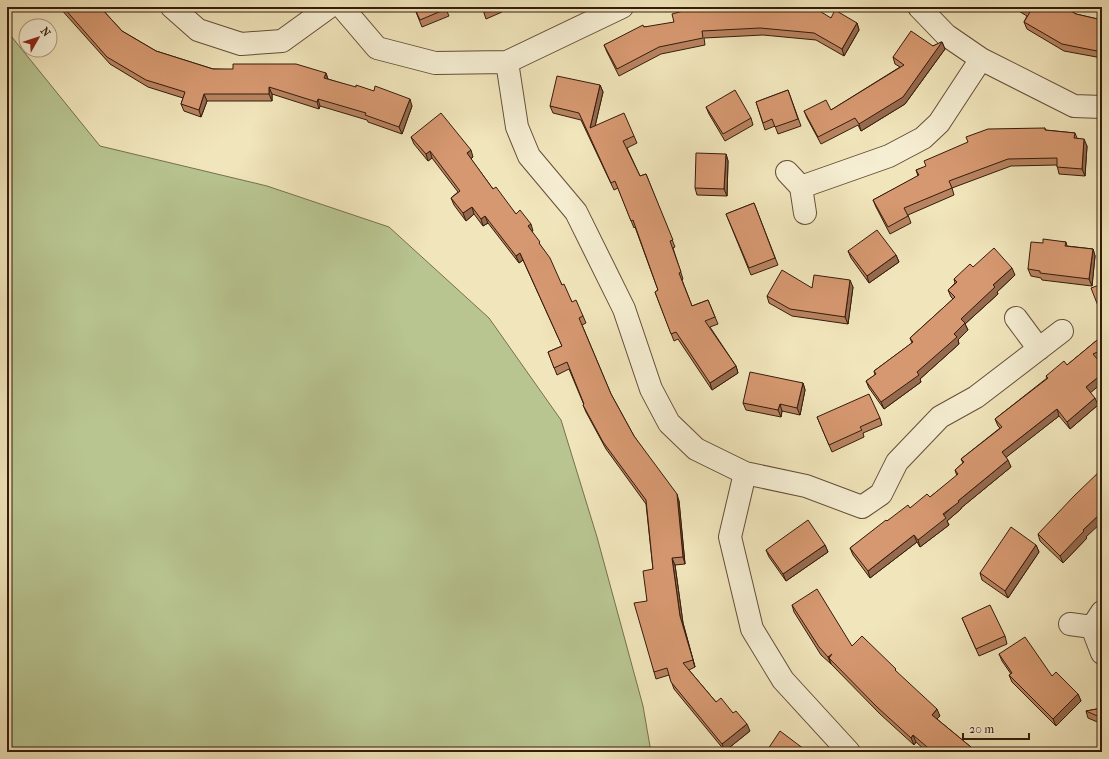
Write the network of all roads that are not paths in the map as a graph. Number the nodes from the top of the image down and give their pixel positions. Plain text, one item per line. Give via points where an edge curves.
1 (172, 7) edge
2 (329, 7) edge
3 (342, 7) edge
4 (622, 7) edge
5 (919, 7) edge
6 (981, 59) junction
7 (507, 62) junction
8 (1102, 106) edge
9 (806, 213) dead end
10 (1016, 318) dead end
11 (1062, 331) dead end
12 (1039, 349) junction
13 (745, 473) junction
14 (1097, 620) edge
15 (1070, 624) dead end
16 (1102, 653) edge
17 (850, 752) edge

1 - 2 street via 198,30 241,44 282,41
3 - 7 street via 378,48 435,63
4 - 7 street
5 - 6 street via 946,35
6 - 8 street via 1074,106
6 - 9 street via 939,123 923,138 889,156 794,180
7 - 13 street via 517,127 529,156 576,212 624,309 651,389 669,422 696,449
10 - 12 street
11 - 12 street
12 - 13 street via 976,397 940,417 897,462 880,494 862,507 806,486
13 - 17 street via 730,537 752,629 783,680
14 - 15 street
14 - 16 street

